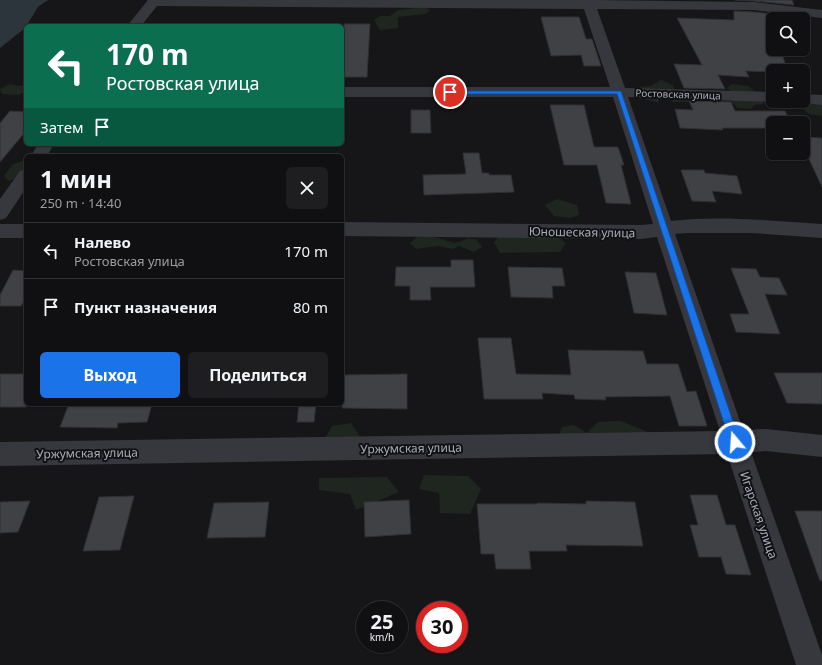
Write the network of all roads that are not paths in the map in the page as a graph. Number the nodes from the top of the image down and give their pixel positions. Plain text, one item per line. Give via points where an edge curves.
1 (154, 1) edge
2 (589, 2) edge
3 (822, 14) edge
4 (136, 24) edge
5 (344, 92) edge
6 (619, 92) junction
7 (766, 97) edge
8 (810, 99) edge
9 (822, 100) edge
10 (24, 178) edge
11 (0, 213) edge
12 (344, 229) edge
13 (664, 229) junction
14 (0, 231) edge
15 (24, 231) edge
16 (822, 231) edge
17 (735, 442) junction
18 (822, 446) edge
19 (0, 454) edge
20 (811, 665) edge

1 - 2 street
1 - 4 street
2 - 3 street via 754,6
2 - 6 street, Игарская улица
5 - 6 street, Ростовская улица
6 - 7 street, Ростовская улица
6 - 13 street, Игарская улица
8 - 9 street
10 - 11 street
12 - 13 street, Юношеская улица via 641,232
13 - 16 street, Юношеская улица via 686,226 752,226
13 - 17 street, Игарская улица
14 - 15 street
17 - 18 street, Уржумская улица via 766,440
17 - 19 street, Уржумская улица
17 - 20 street, Игарская улица

